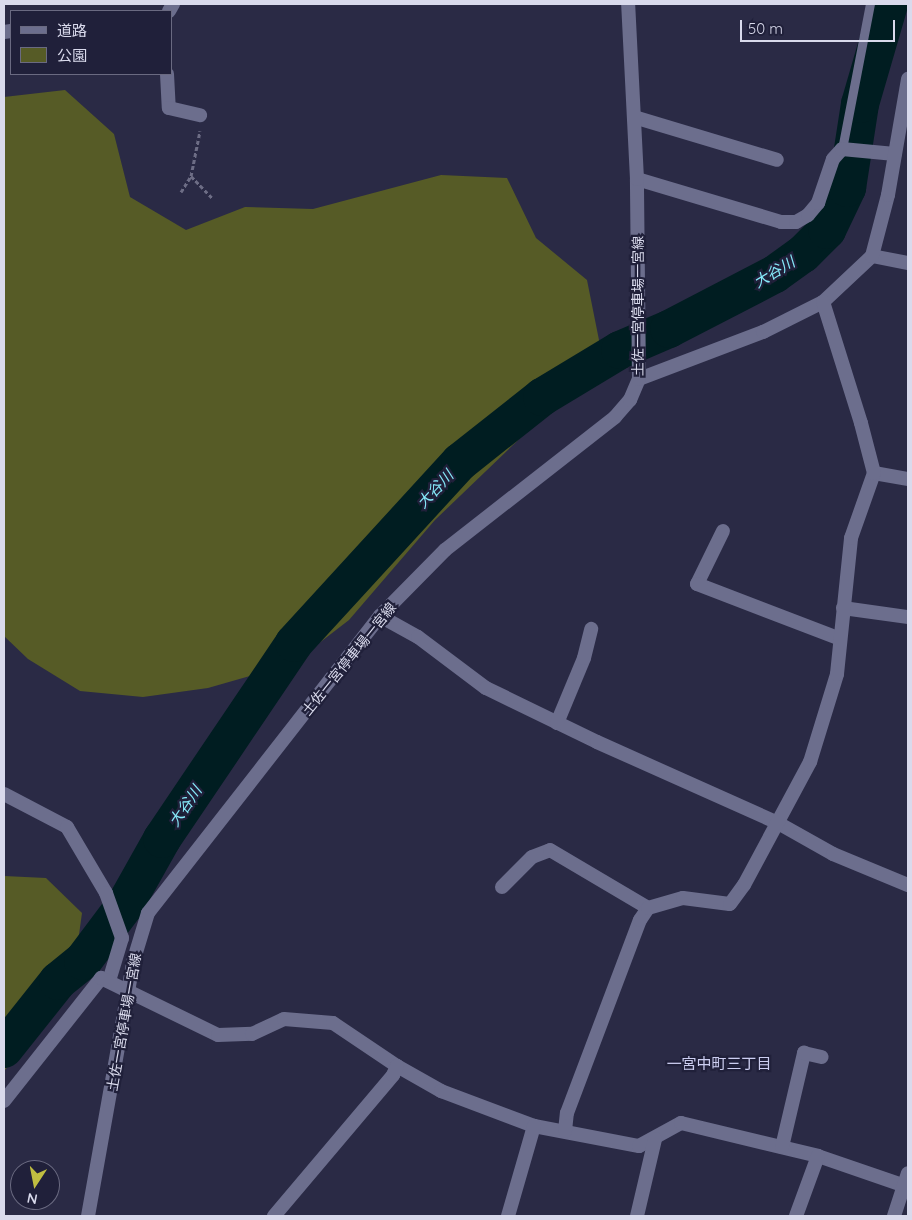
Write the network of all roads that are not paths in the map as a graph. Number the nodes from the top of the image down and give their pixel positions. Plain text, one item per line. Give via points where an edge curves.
1 (628, 4) edge
2 (870, 4) edge
3 (167, 75) edge
4 (908, 80) edge
5 (200, 115) road end
6 (634, 117) junction
7 (842, 149) junction
8 (895, 154) junction
9 (777, 160) dead end
10 (637, 179) junction
11 (872, 256) junction
12 (908, 263) edge
13 (823, 302) junction
14 (640, 378) junction
15 (874, 473) junction
16 (908, 479) edge
17 (723, 531) dead end
18 (843, 608) junction
19 (380, 616) junction
20 (908, 617) edge
21 (591, 629) dead end
22 (840, 639) junction
23 (557, 723) junction
24 (4, 794) edge
25 (778, 823) junction
26 (908, 884) edge
27 (502, 887) dead end
28 (648, 908) junction
29 (109, 981) junction
30 (128, 989) junction
31 (822, 1057) dead end
32 (397, 1066) junction
33 (4, 1101) edge
34 (534, 1126) junction
35 (565, 1131) junction
36 (655, 1139) junction
37 (782, 1147) junction
38 (818, 1156) junction
39 (907, 1182) edge
40 (88, 1216) edge
41 (274, 1216) edge
42 (508, 1216) edge
43 (637, 1216) edge
44 (796, 1216) edge
45 (894, 1216) edge

1 - 6 street, 土佐一宮停車場一宮線
2 - 7 lane
3 - 5 street via 169,108
4 - 8 street
6 - 9 street
6 - 10 street, 土佐一宮停車場一宮線
7 - 8 street
7 - 10 street via 833,158 818,203 808,216 796,222 780,222
8 - 11 street
10 - 14 street, 土佐一宮停車場一宮線
11 - 12 street
11 - 13 street
13 - 14 street via 763,332
13 - 15 street via 862,422
14 - 19 street, 土佐一宮停車場一宮線 via 630,400 615,417 445,550
15 - 16 street
15 - 18 street via 851,538
17 - 22 street via 697,584
18 - 20 street
18 - 22 street
19 - 23 street via 418,638 486,688
19 - 30 street, 土佐一宮停車場一宮線 via 148,913
21 - 23 street via 584,658
22 - 25 street via 837,674 810,762
23 - 25 street
24 - 29 street via 67,827 106,893 122,938
25 - 26 street via 833,854
25 - 28 street via 730,904 683,898
27 - 28 street via 532,856 550,850
28 - 35 street via 640,920 567,1113
29 - 30 street
29 - 33 street via 101,978
30 - 32 street via 218,1035 252,1034 284,1020 333,1023
30 - 40 street, 土佐一宮停車場一宮線
31 - 37 street via 804,1053
32 - 34 street via 441,1091
32 - 41 street via 393,1075
34 - 35 street
34 - 42 street
35 - 36 street via 639,1146
36 - 37 street via 681,1123
36 - 43 street
37 - 38 street
38 - 39 street
38 - 44 street
39 - 45 street

